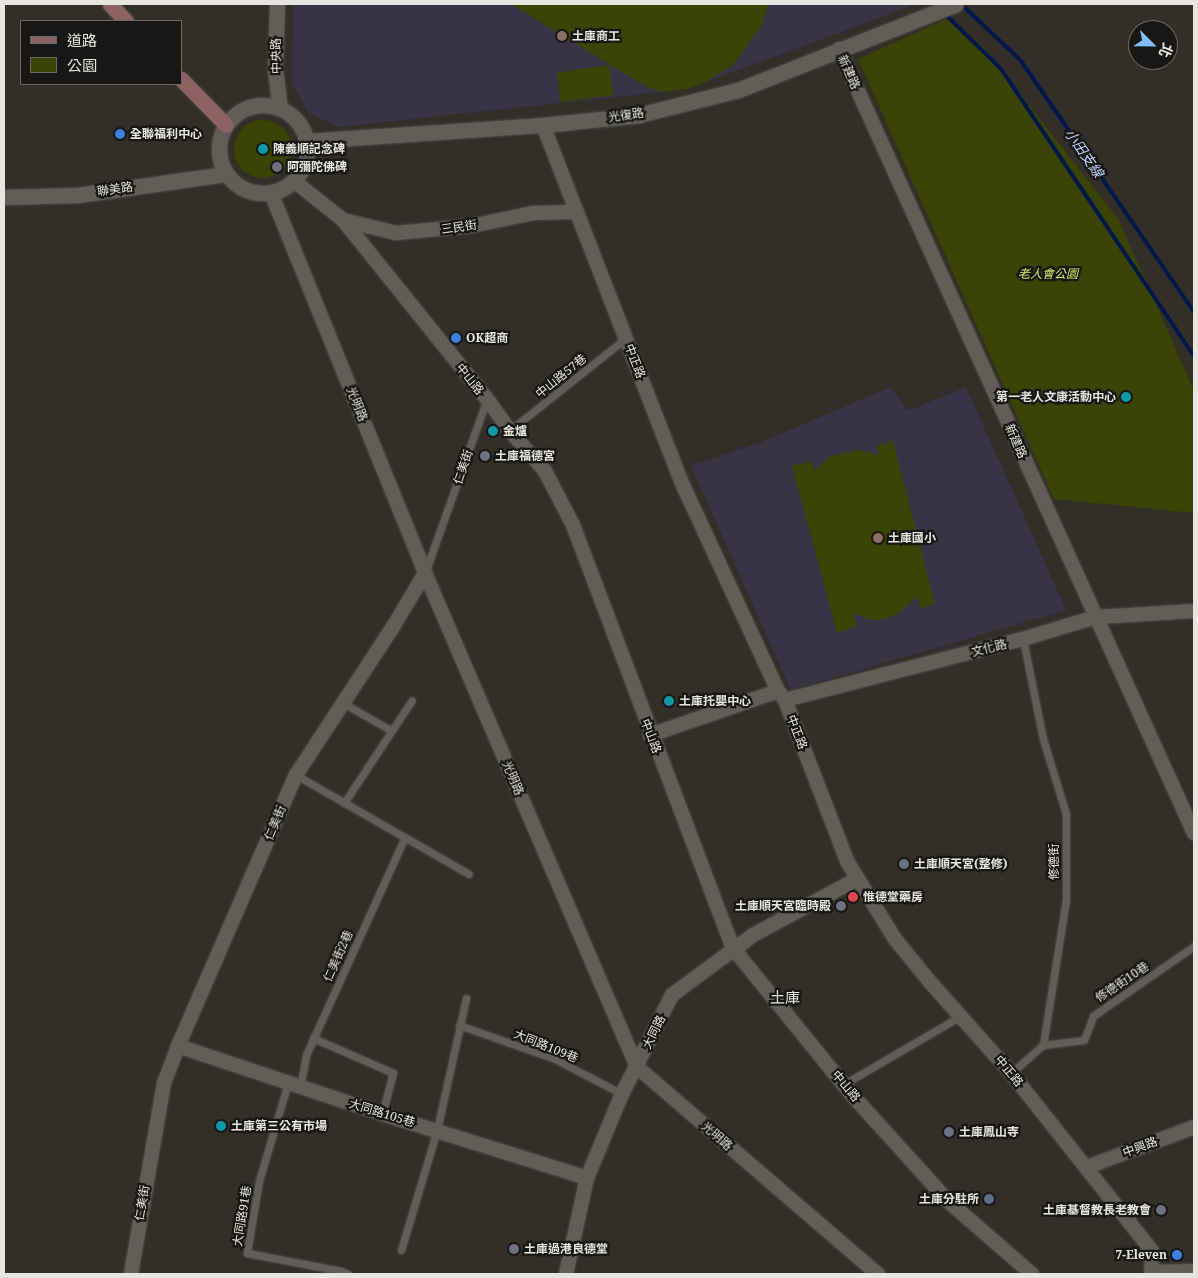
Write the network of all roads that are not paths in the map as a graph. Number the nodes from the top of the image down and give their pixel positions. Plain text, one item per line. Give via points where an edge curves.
1 (110, 4) edge
2 (277, 4) edge
3 (956, 4) edge
4 (125, 20) edge
5 (839, 48) junction
6 (182, 80) edge
7 (280, 108) junction
8 (226, 125) junction
9 (543, 125) junction
10 (307, 141) junction
11 (226, 174) junction
12 (294, 181) junction
13 (272, 193) junction
14 (4, 197) edge
15 (577, 212) junction
16 (343, 220) junction
17 (626, 338) junction
18 (487, 399) junction
19 (508, 432) junction
20 (425, 573) junction
21 (1194, 611) edge
22 (1096, 617) junction
23 (1023, 639) junction
24 (781, 695) junction
25 (412, 700) dead end
26 (343, 703) junction
27 (392, 731) junction
28 (650, 735) junction
29 (296, 775) junction
30 (344, 803) junction
31 (1194, 833) edge
32 (405, 837) junction
33 (469, 874) dead end
34 (857, 878) junction
35 (1194, 946) edge
36 (733, 948) junction
37 (466, 998) dead end
38 (961, 1016) junction
39 (459, 1024) junction
40 (313, 1038) junction
41 (1043, 1044) junction
42 (178, 1046) junction
43 (637, 1067) junction
44 (1011, 1073) junction
45 (844, 1084) junction
46 (294, 1085) junction
47 (622, 1094) junction
48 (382, 1114) junction
49 (1194, 1127) edge
50 (437, 1130) junction
51 (1087, 1167) junction
52 (587, 1178) junction
53 (401, 1250) dead end
54 (1194, 1271) edge
55 (1151, 1273) edge
56 (131, 1274) edge
57 (348, 1274) edge
58 (566, 1274) edge
59 (878, 1274) edge
60 (1032, 1274) edge

1 - 4 main road
2 - 7 street, 中央路 via 276,69
3 - 5 street, 光復路
5 - 9 street, 光復路 via 738,90 639,115
5 - 22 street, 新建路
6 - 8 main road
7 - 8 street via 250,107 236,114
7 - 10 street via 297,121
8 - 11 street via 219,150
9 - 10 street, 光復路
9 - 15 street, 中正路
10 - 12 street via 303,170
11 - 13 street via 246,190 258,194
11 - 14 street, 聯美路 via 78,195
12 - 13 street
12 - 16 street, 中山路
13 - 20 street, 光明路
15 - 16 street, 三民街 via 533,213 471,226 396,233
15 - 17 street, 中正路
16 - 18 street, 中山路
17 - 19 lane, 中山路57巷
17 - 24 street, 中正路 via 681,481
18 - 19 street, 中山路
18 - 20 lane, 仁美街
19 - 28 street, 中山路 via 545,470 572,525
20 - 26 street, 仁美街
20 - 43 street, 光明路
21 - 22 street, 文化路
22 - 23 street, 文化路
22 - 31 street, 新建路
23 - 24 street, 文化路
23 - 41 lane, 修德街 via 1043,739 1066,814 1066,900
24 - 28 street, 文化路
24 - 34 street, 中正路 via 847,862
25 - 27 lane
26 - 27 lane
26 - 29 street, 仁美街
27 - 30 lane
28 - 36 street, 中山路
29 - 30 lane
29 - 42 street, 仁美街
30 - 32 lane
32 - 33 lane
32 - 40 lane, 仁美街2巷
34 - 36 street, 大同路
34 - 38 street, 中正路 via 895,939
35 - 41 lane, 修德街10巷 via 1093,1016 1084,1040
36 - 43 street, 大同路 via 672,995
36 - 45 street, 中山路
37 - 39 lane
38 - 44 street, 中正路
38 - 45 lane
39 - 47 lane, 大同路109巷 via 555,1059
39 - 50 lane
40 - 46 lane, 仁美街2巷
40 - 48 lane via 393,1073
41 - 44 lane
42 - 46 street, 大同路105巷
42 - 56 street, 仁美街 via 164,1083
43 - 47 street, 大同路
43 - 59 street, 光明路
44 - 51 street, 中正路
45 - 60 street, 中山路 via 948,1201
46 - 48 street, 大同路105巷
46 - 57 lane, 大同路91巷 via 259,1181 247,1253
47 - 52 street, 大同路
48 - 50 street, 大同路105巷
49 - 51 street, 中興路
50 - 52 street, 大同路105巷
50 - 53 lane
51 - 55 street, 中正路 via 1152,1251
52 - 58 street, 大同路
54 - 55 street

